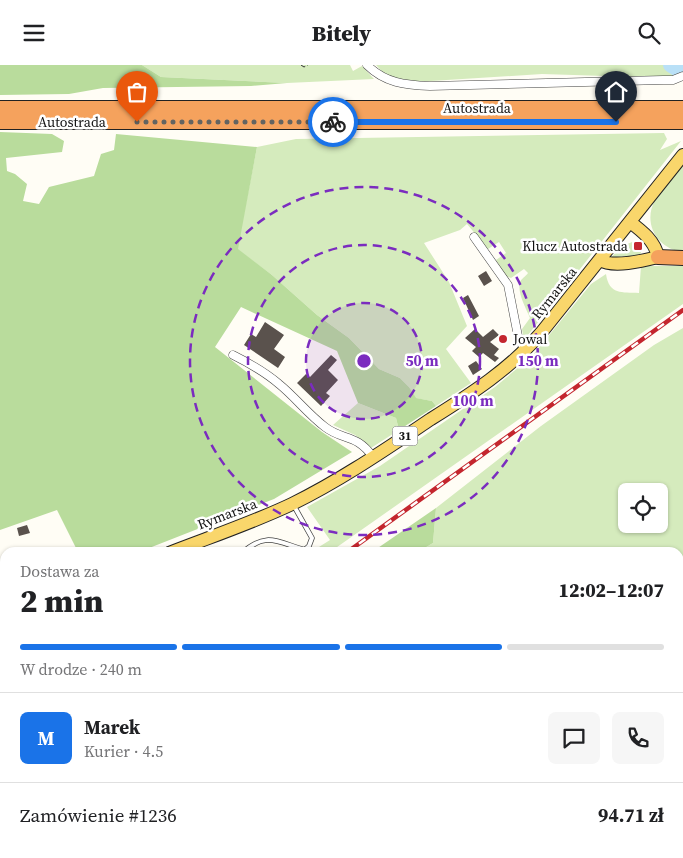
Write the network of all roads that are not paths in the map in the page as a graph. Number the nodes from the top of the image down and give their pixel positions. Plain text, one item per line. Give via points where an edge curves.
1 (367, 65) edge
2 (683, 76) edge
3 (0, 108) edge
4 (683, 108) edge
5 (0, 122) edge
6 (683, 122) edge
7 (683, 155) edge
8 (630, 222) junction
9 (474, 237) dead end
10 (658, 257) junction
11 (683, 258) edge
12 (600, 260) junction
13 (525, 351) junction
14 (233, 355) dead end
15 (373, 457) junction
16 (293, 503) junction
17 (175, 547) edge
18 (252, 547) edge
19 (291, 547) edge
20 (307, 547) edge

1 - 2 street via 386,80 404,85 430,86 673,80
3 - 4 highway, Autostrada
5 - 6 highway, Autostrada
7 - 8 main road, Rymarska / 31
8 - 10 main road via 644,233
8 - 12 main road, Rymarska / 31
9 - 13 street via 508,285 518,337
10 - 11 highway
10 - 12 main road via 609,264
12 - 13 main road, Rymarska / 31
13 - 15 main road, Rymarska / 31 via 472,393
14 - 15 street via 259,368 324,426 356,440
15 - 16 main road, Rymarska / 31
16 - 17 main road, Rymarska / 31
16 - 20 lane via 312,538
18 - 19 lane via 268,539

